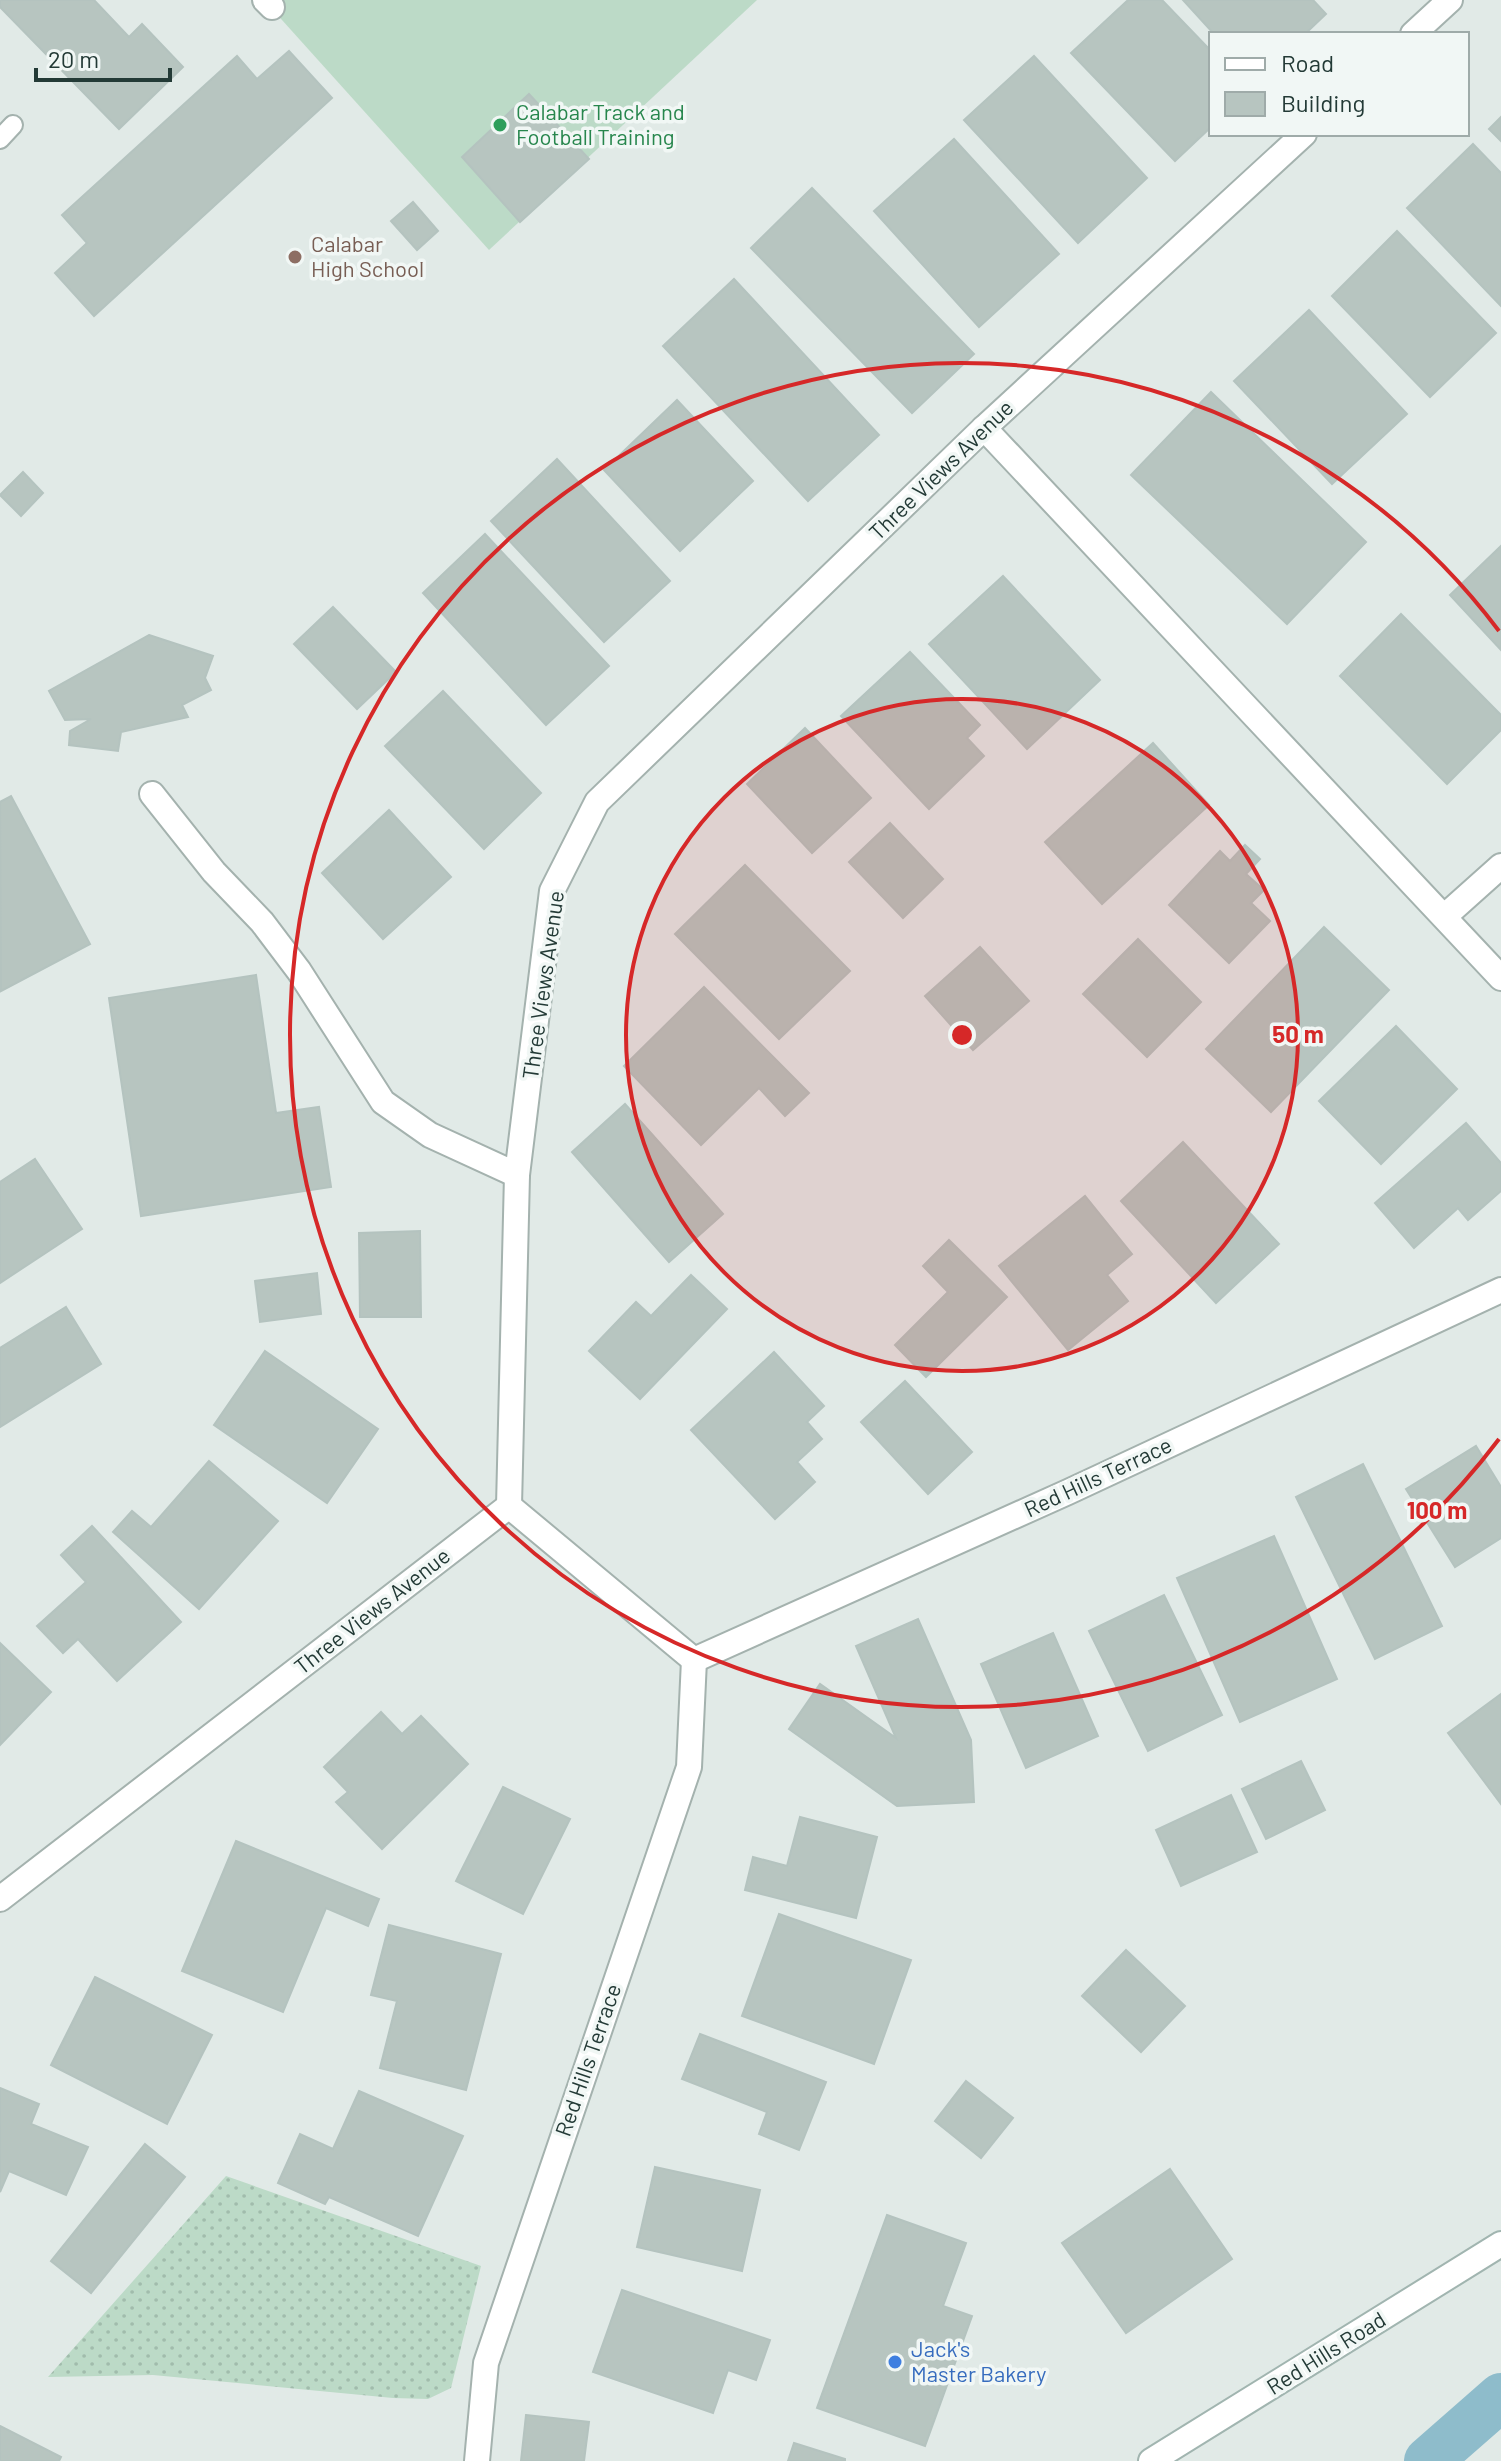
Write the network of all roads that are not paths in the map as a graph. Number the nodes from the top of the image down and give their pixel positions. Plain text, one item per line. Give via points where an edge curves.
1 (1450, 0) edge
2 (1415, 32) edge
3 (13, 125) dead end
4 (1302, 136) edge
5 (0, 139) edge
6 (984, 428) junction
7 (152, 794) dead end
8 (1501, 866) edge
9 (1445, 916) junction
10 (1501, 978) edge
11 (517, 1175) junction
12 (1501, 1290) edge
13 (509, 1506) junction
14 (694, 1660) junction
15 (0, 1899) edge
16 (1501, 2244) edge
17 (477, 2461) edge
18 (1151, 2461) edge

1 - 2 street
3 - 5 lane
4 - 6 street, Three Views Avenue
6 - 9 street
6 - 11 street, Three Views Avenue via 597,802 552,891
7 - 11 street via 299,971 383,1102 430,1135
8 - 9 street
9 - 10 street
11 - 13 street, Three Views Avenue
12 - 14 street, Red Hills Terrace
13 - 14 street
13 - 15 street, Three Views Avenue
14 - 17 street, Red Hills Terrace via 689,1767 486,2363
16 - 18 street, Red Hills Road

